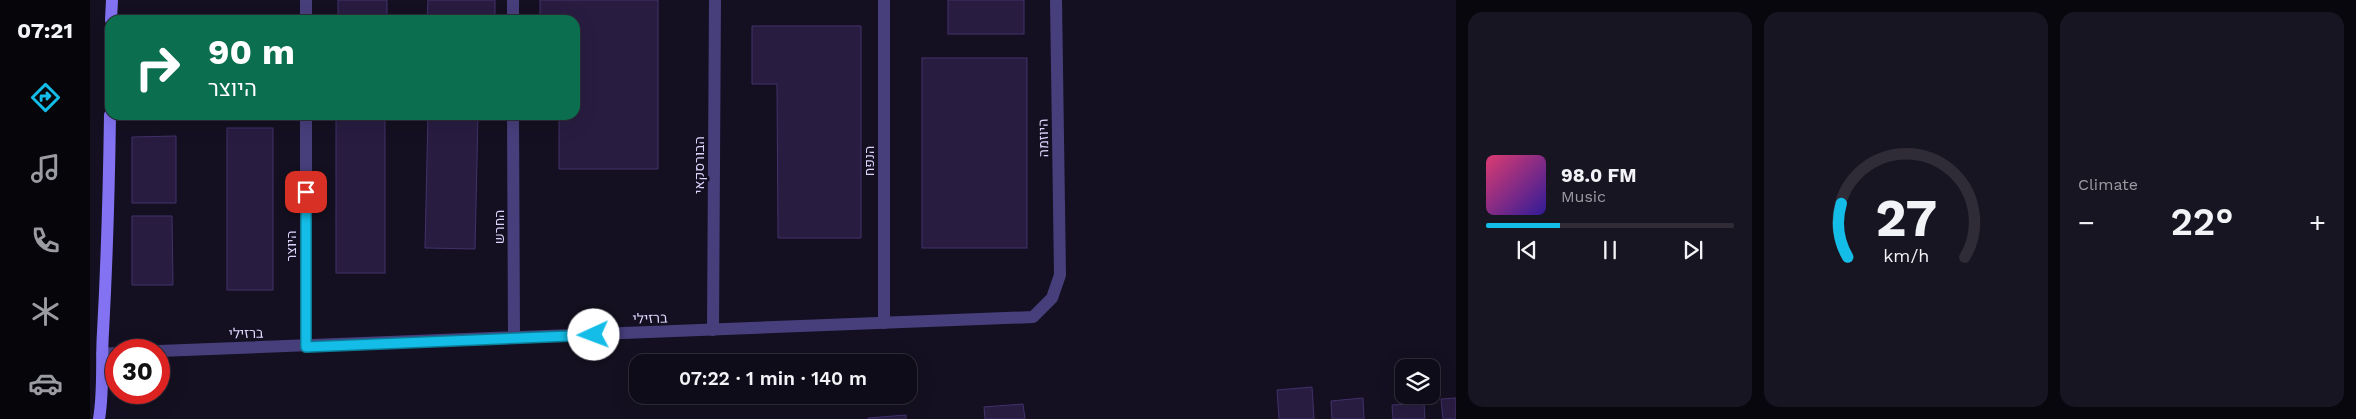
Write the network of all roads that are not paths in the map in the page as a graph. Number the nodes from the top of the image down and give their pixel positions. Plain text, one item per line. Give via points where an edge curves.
1 (112, 0) edge
2 (306, 0) edge
3 (513, 0) edge
4 (715, 0) edge
5 (884, 0) edge
6 (1056, 0) edge
7 (111, 15) edge
8 (306, 15) edge
9 (513, 15) edge
10 (110, 120) edge
11 (306, 120) edge
12 (513, 120) edge
13 (1060, 276) joint
14 (884, 323) junction
15 (713, 330) junction
16 (514, 338) junction
17 (306, 347) junction
18 (170, 351) edge
19 (102, 354) junction
20 (105, 354) edge
21 (99, 419) edge

1 - 7 main road
2 - 8 street
3 - 9 street
4 - 15 street, הבורסקאי
5 - 14 street, הנפח
6 - 13 street, היוזמה
10 - 19 main road
11 - 17 street, היוצר
12 - 16 street, החרש
13 - 14 street, ברזילי via 1052,298 1033,317
14 - 15 street, ברזילי
15 - 16 street, ברזילי
16 - 17 street, ברזילי
17 - 18 street, ברזילי
19 - 20 street
19 - 21 main road

